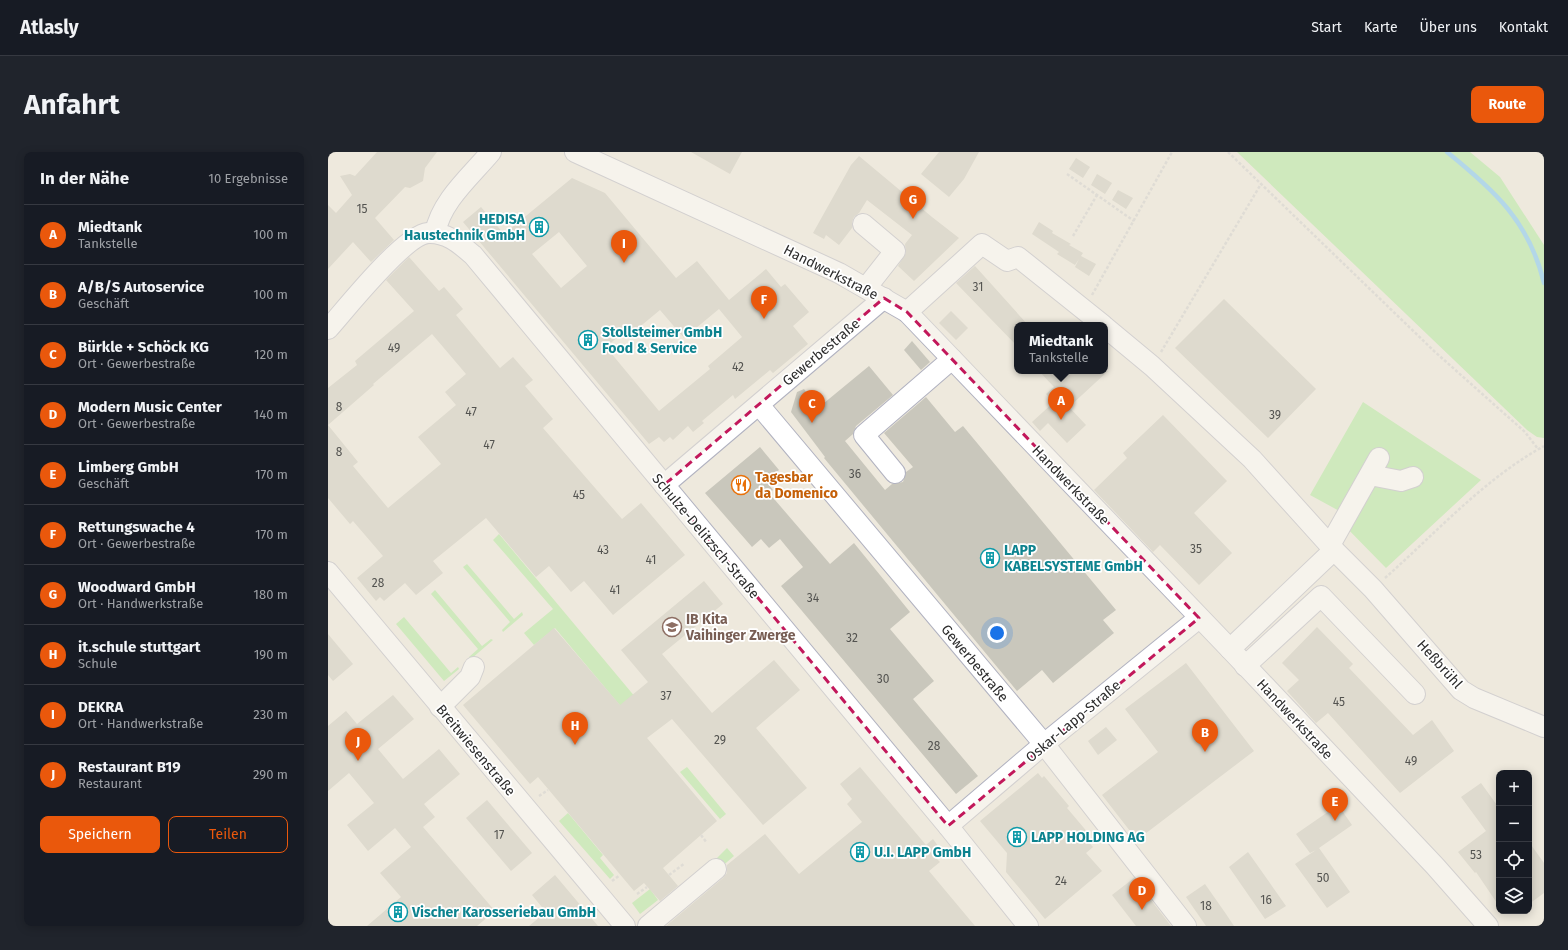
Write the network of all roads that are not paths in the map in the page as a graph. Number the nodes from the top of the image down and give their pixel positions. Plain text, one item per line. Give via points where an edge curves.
1 (491, 152) edge
2 (575, 152) edge
3 (863, 224) dead end
4 (435, 233) junction
5 (866, 288) junction
6 (884, 298) junction
7 (907, 312) junction
8 (1099, 322) edge
9 (328, 329) edge
10 (1108, 329) edge
11 (952, 359) junction
12 (759, 405) junction
13 (1379, 458) dead end
14 (895, 473) dead end
15 (1370, 475) junction
16 (1413, 477) dead end
17 (664, 485) junction
18 (1332, 548) junction
19 (328, 572) edge
20 (1304, 578) junction
21 (1321, 596) junction
22 (1198, 618) junction
23 (1230, 649) junction
24 (1245, 666) junction
25 (1415, 694) dead end
26 (1544, 727) edge
27 (1044, 744) junction
28 (948, 826) junction
29 (716, 869) dead end
30 (625, 926) edge
31 (648, 926) edge
32 (1028, 926) edge
33 (1186, 926) edge
34 (1488, 926) edge

1 - 4 street via 444,208
2 - 5 street, Handwerkstraße via 691,198
3 - 5 street via 894,251
4 - 9 street via 422,234 407,244
4 - 17 street, Schulze-Delitzsch-Straße via 452,238 473,255
5 - 6 street, Handwerkstraße
6 - 7 street, Handwerkstraße
6 - 12 street, Gewerbestraße
7 - 8 street, Heßbrühl via 982,244 1006,261 1018,257
7 - 11 street, Handwerkstraße
10 - 18 street, Heßbrühl via 1152,366 1252,459
11 - 14 street via 864,435
11 - 22 street, Handwerkstraße
12 - 17 street, Gewerbestraße
12 - 27 street, Gewerbestraße
13 - 15 street
15 - 16 street via 1401,481
15 - 18 street
17 - 28 street, Schulze-Delitzsch-Straße
18 - 20 street
18 - 26 street, Heßbrühl via 1373,589 1461,690 1474,698
19 - 30 street, Breitwiesenstraße
20 - 21 street
20 - 23 street
21 - 24 street
21 - 25 street
22 - 23 street, Handwerkstraße
22 - 27 street, Oskar-Lapp-Straße
23 - 24 street, Handwerkstraße
24 - 34 street, Handwerkstraße via 1435,866
27 - 28 street, Oskar-Lapp-Straße
27 - 33 street, Gewerbestraße
28 - 32 street, Schulze-Delitzsch-Straße
29 - 31 street

